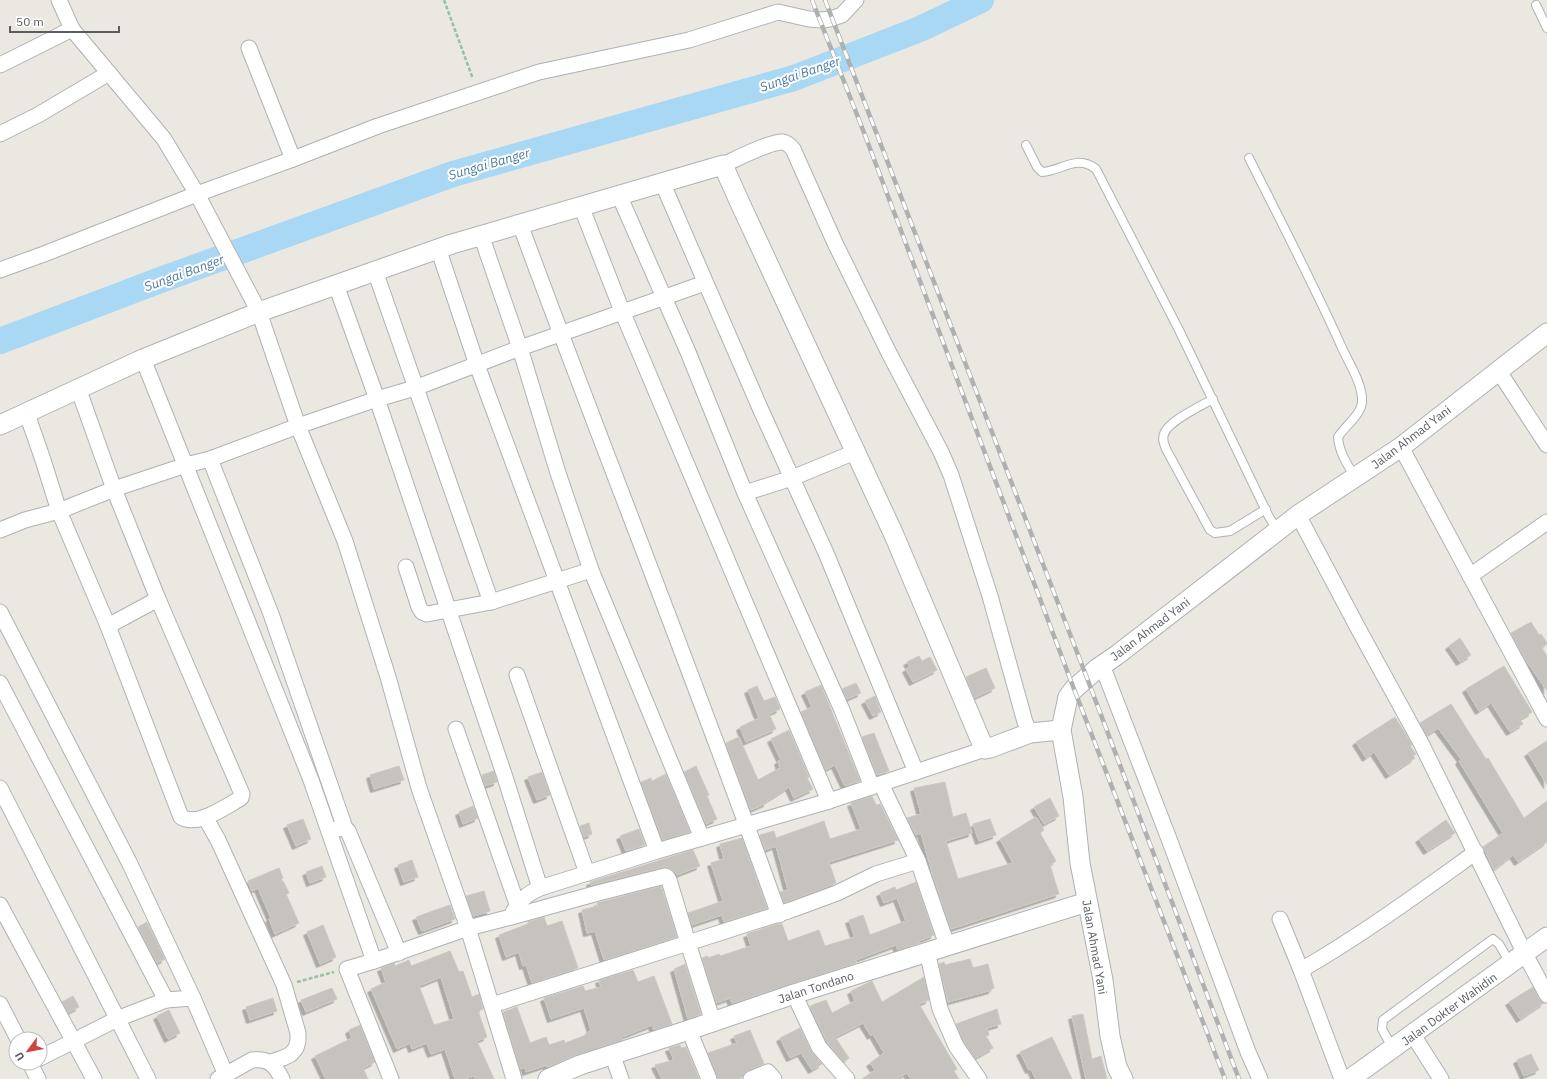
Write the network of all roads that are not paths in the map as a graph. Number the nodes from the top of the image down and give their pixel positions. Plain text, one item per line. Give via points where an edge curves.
1 (59, 0) edge
2 (856, 0) edge
3 (1536, 5) dead end
4 (1547, 28) edge
5 (72, 29) junction
6 (249, 48) dead end
7 (0, 65) edge
8 (108, 73) junction
9 (0, 134) edge
10 (1026, 145) dead end
11 (1250, 158) dead end
12 (293, 159) junction
13 (723, 165) junction
14 (662, 182) junction
15 (619, 195) junction
16 (199, 197) junction
17 (581, 206) junction
18 (520, 224) junction
19 (481, 235) junction
20 (438, 248) junction
21 (0, 270) edge
22 (376, 271) junction
23 (705, 282) junction
24 (336, 285) junction
25 (664, 297) junction
26 (256, 308) junction
27 (622, 311) junction
28 (1547, 333) edge
29 (561, 334) junction
30 (520, 348) junction
31 (143, 359) junction
32 (477, 365) junction
33 (1498, 370) junction
34 (78, 388) junction
35 (416, 388) junction
36 (377, 399) junction
37 (1212, 400) junction
38 (26, 414) junction
39 (0, 425) edge
40 (298, 426) junction
41 (1547, 444) edge
42 (1401, 447) junction
43 (855, 452) junction
44 (210, 459) junction
45 (186, 465) junction
46 (1355, 477) junction
47 (792, 478) junction
48 (114, 489) junction
49 (745, 493) junction
50 (1266, 509) junction
51 (59, 511) junction
52 (1298, 516) junction
53 (1547, 522) edge
54 (0, 530) edge
55 (1278, 531) junction
56 (406, 567) dead end
57 (591, 570) junction
58 (1470, 576) junction
59 (557, 580) junction
60 (158, 600) junction
61 (490, 602) junction
62 (448, 611) junction
63 (0, 612) edge
64 (108, 626) junction
65 (1102, 666) junction
66 (517, 675) dead end
67 (0, 683) edge
68 (1542, 698) edge
69 (1547, 719) edge
70 (456, 729) dead end
71 (1046, 731) junction
72 (985, 749) junction
73 (916, 772) junction
74 (877, 786) junction
75 (0, 788) edge
76 (829, 801) junction
77 (205, 817) junction
78 (747, 825) junction
79 (345, 828) junction
80 (327, 830) junction
81 (702, 838) junction
82 (657, 851) junction
83 (1476, 852) junction
84 (918, 860) junction
85 (587, 873) junction
86 (540, 888) junction
87 (1087, 902) junction
88 (0, 905) edge
89 (514, 910) junction
90 (779, 915) junction
91 (1280, 919) dead end
92 (468, 928) junction
93 (1547, 937) edge
94 (688, 943) junction
95 (947, 945) junction
96 (927, 951) junction
97 (399, 952) junction
98 (1518, 959) junction
99 (374, 961) junction
100 (1301, 970) junction
101 (794, 994) junction
102 (1547, 995) edge
103 (193, 998) junction
104 (166, 1000) junction
105 (0, 1004) edge
106 (492, 1005) junction
107 (117, 1019) junction
108 (713, 1022) junction
109 (689, 1030) junction
110 (14, 1031) edge
111 (1413, 1035) junction
112 (74, 1042) junction
113 (1393, 1049) junction
114 (48, 1054) edge
115 (612, 1054) junction
116 (271, 1062) junction
117 (222, 1077) edge
118 (94, 1079) edge
119 (148, 1079) edge
120 (282, 1079) edge
121 (391, 1079) edge
122 (514, 1079) edge
123 (548, 1079) edge
124 (621, 1079) edge
125 (709, 1079) edge
126 (751, 1079) edge
127 (774, 1079) edge
128 (846, 1079) edge
129 (979, 1079) edge
130 (1123, 1079) edge
131 (1260, 1079) edge
132 (1342, 1079) edge
133 (1350, 1079) edge
134 (1441, 1079) edge

1 - 5 street
2 - 12 street via 842,15 830,19 809,19 778,12 689,40 539,72 378,126
3 - 4 lane
5 - 7 street
5 - 8 street
6 - 12 street
8 - 9 street via 38,115
8 - 16 street via 164,140
10 - 37 lane via 1042,172 1075,163 1089,164 1096,169
11 - 46 lane via 1359,384 1362,403 1338,437 1339,447
12 - 16 street
13 - 14 street
13 - 43 street
13 - 71 street via 771,144 787,143 793,149 846,264 951,475 990,596 1025,722
14 - 15 street
14 - 23 street
15 - 17 street
15 - 25 street
16 - 21 street
16 - 26 street
17 - 18 street
17 - 27 street
18 - 19 street
18 - 29 street
19 - 20 street
19 - 30 street
20 - 22 street
20 - 32 street
22 - 24 street
22 - 35 street
23 - 25 street
23 - 47 street
24 - 26 street
24 - 36 street
25 - 27 street
25 - 49 street
26 - 31 street
26 - 40 street
27 - 29 street
27 - 76 street
28 - 33 street, Jalan Ahmad Yani
29 - 30 street
29 - 78 street
30 - 32 street
30 - 57 street
31 - 34 street
31 - 45 street
32 - 35 street
32 - 59 street
33 - 41 street
33 - 42 street, Jalan Ahmad Yani
34 - 38 street
34 - 48 street
35 - 36 street
35 - 61 street
36 - 40 street
36 - 62 street
37 - 50 lane
37 - 50 lane via 1169,426 1164,434 1166,449 1210,530 1215,533 1230,530
38 - 39 street
38 - 51 street via 44,460
40 - 44 street
40 - 92 street via 345,541 388,677 419,788
42 - 46 street, Jalan Ahmad Yani
42 - 58 street
43 - 47 street
43 - 72 street via 894,535
44 - 45 street
44 - 79 street via 271,614
45 - 48 street
45 - 80 street via 311,780
46 - 52 street, Jalan Ahmad Yani
47 - 49 street
47 - 73 street via 826,553
48 - 51 street
48 - 60 street
49 - 74 street
50 - 55 lane
51 - 54 street
51 - 64 street
52 - 55 street, Jalan Ahmad Yani
52 - 83 street via 1421,743
53 - 58 street
55 - 65 street, Jalan Ahmad Yani
56 - 62 street via 422,612 427,614
57 - 59 street
57 - 81 street
58 - 68 street
59 - 61 street
59 - 82 street
60 - 64 street
60 - 77 street via 242,794 241,798
61 - 62 street
62 - 86 street
63 - 103 street via 129,862
64 - 77 street via 180,817 187,820
65 - 71 street, Jalan Ahmad Yani via 1074,689
65 - 131 street
66 - 85 street
67 - 104 street
68 - 69 street
70 - 89 street
71 - 72 street
71 - 87 street, Jalan Ahmad Yani via 1073,797
72 - 73 street
73 - 74 street
74 - 76 street
74 - 84 street
75 - 107 street
76 - 78 street
77 - 116 street via 284,985 298,1033 296,1048 291,1054
78 - 81 street
78 - 90 street
79 - 80 street
79 - 97 street
80 - 99 street
81 - 82 street
82 - 85 street
83 - 98 street
83 - 100 street via 1336,950
84 - 90 street via 886,870 837,893
84 - 95 street
85 - 86 street
86 - 89 street
87 - 95 street, Jalan Tondano
87 - 130 street, Jalan Ahmad Yani via 1103,980 1110,1036 1117,1067
88 - 112 street
89 - 92 street
89 - 94 street via 665,876 668,877
90 - 94 street
91 - 100 street
92 - 97 street
92 - 106 street
93 - 98 street, Jalan Dokter Wahidin
94 - 106 street
94 - 108 street
95 - 96 street, Jalan Tondano
96 - 101 street, Jalan Tondano
96 - 129 street via 940,1009 956,1046
97 - 99 street
98 - 102 street
98 - 111 street, Jalan Dokter Wahidin
98 - 113 lane via 1493,940 1486,944 1383,1020 1382,1029
99 - 121 street via 347,969
100 - 132 street
101 - 108 street, Jalan Tondano
101 - 128 street via 819,1047
103 - 104 street
103 - 117 street
104 - 107 street
105 - 110 street
106 - 122 street
107 - 112 street
107 - 119 street
108 - 109 street, Jalan Tondano
109 - 115 street, Jalan Tondano
109 - 125 street
111 - 113 street, Jalan Dokter Wahidin
111 - 134 street
112 - 114 street
112 - 118 street
113 - 133 street, Jalan Dokter Wahidin
115 - 123 street, Jalan Tondano
115 - 124 street
116 - 117 street via 262,1059 252,1060
116 - 120 street via 276,1066
126 - 127 street via 768,1072

